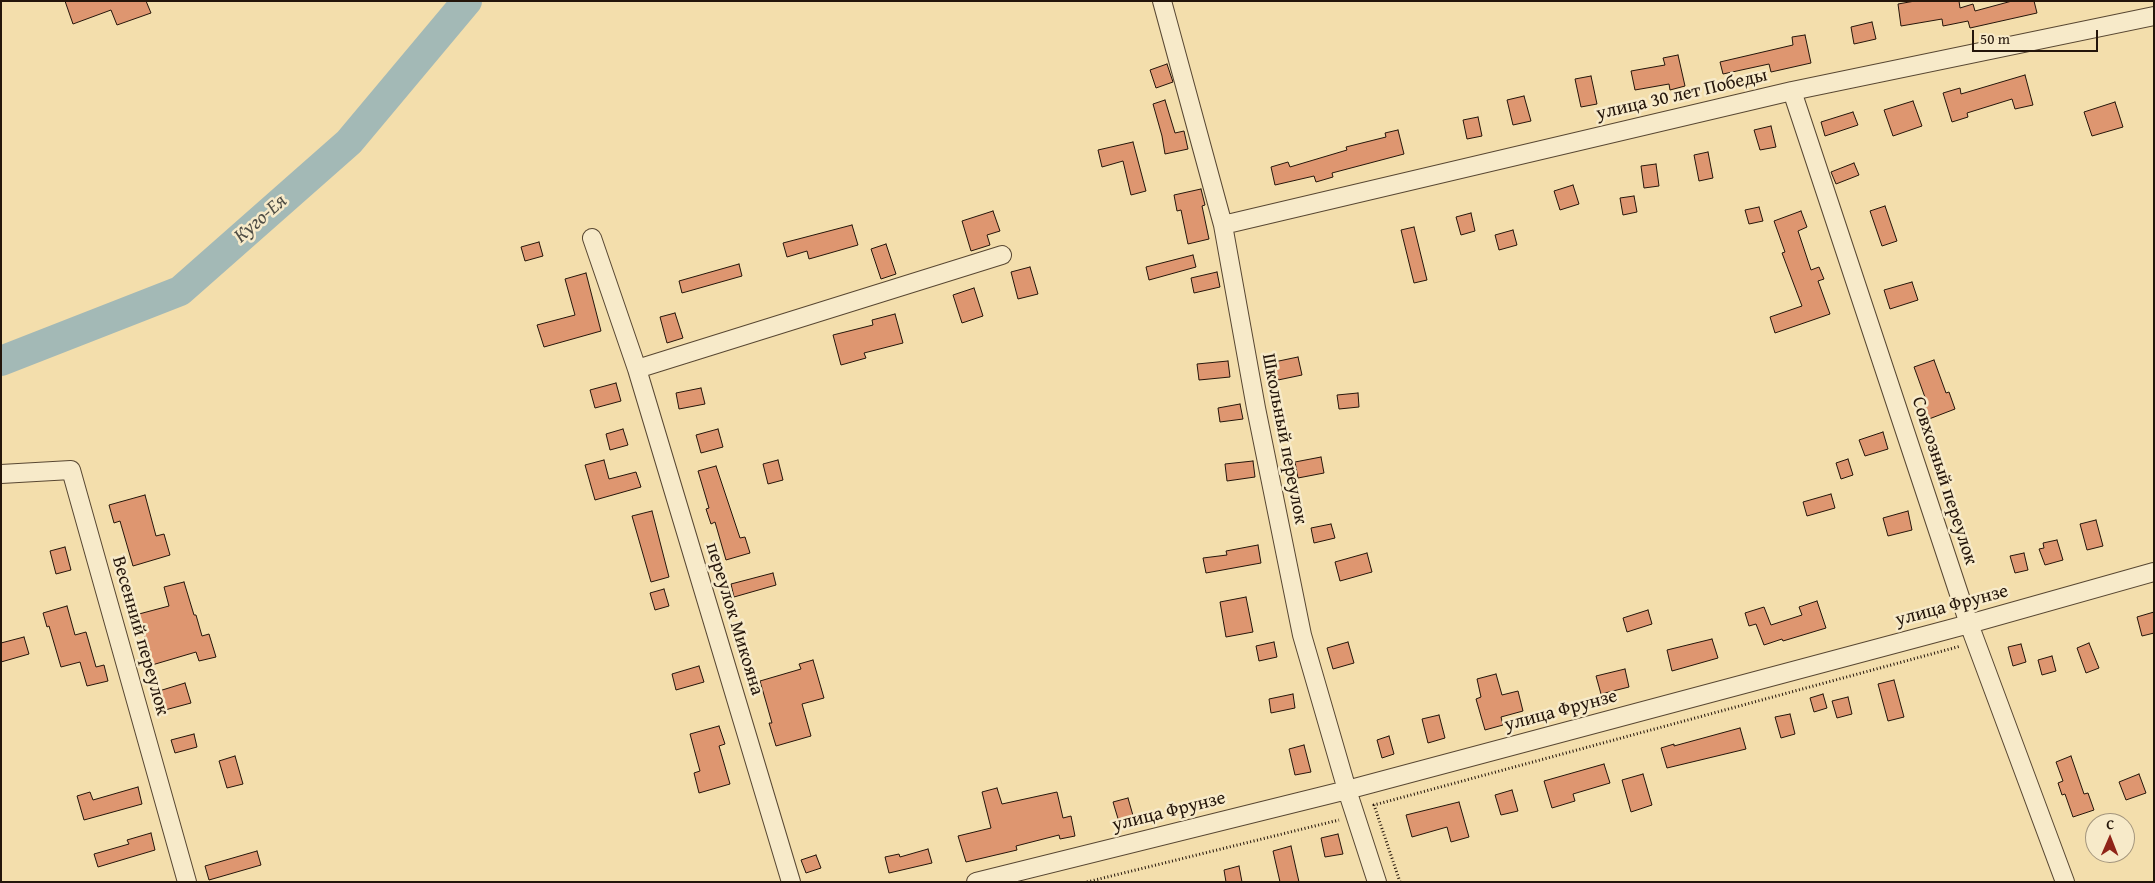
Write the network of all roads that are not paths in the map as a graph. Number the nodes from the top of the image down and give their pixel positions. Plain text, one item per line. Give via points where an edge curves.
1 (1162, 1) edge
2 (2154, 16) edge
3 (1792, 90) junction
4 (1223, 224) junction
5 (592, 238) dead end
6 (1002, 255) dead end
7 (637, 369) junction
8 (1, 474) edge
9 (2154, 572) edge
10 (1969, 624) junction
11 (1347, 790) junction
12 (187, 882) edge
13 (791, 882) edge
14 (976, 882) edge
15 (1377, 882) edge
16 (2065, 882) edge

1 - 4 street, Школьный переулок
2 - 3 street, улица 30 лет Победы
3 - 4 street, улица 30 лет Победы
3 - 10 street, Совхозный переулок
4 - 11 street, Школьный переулок via 1302,635
5 - 7 street, переулок Микояна
6 - 7 street
7 - 13 street, переулок Микояна
8 - 12 street, Весенний переулок via 71,470
9 - 10 street, улица Фрунзе
10 - 11 street, улица Фрунзе
10 - 16 street, Совхозный переулок
11 - 14 street, улица Фрунзе
11 - 15 street, Школьный переулок

